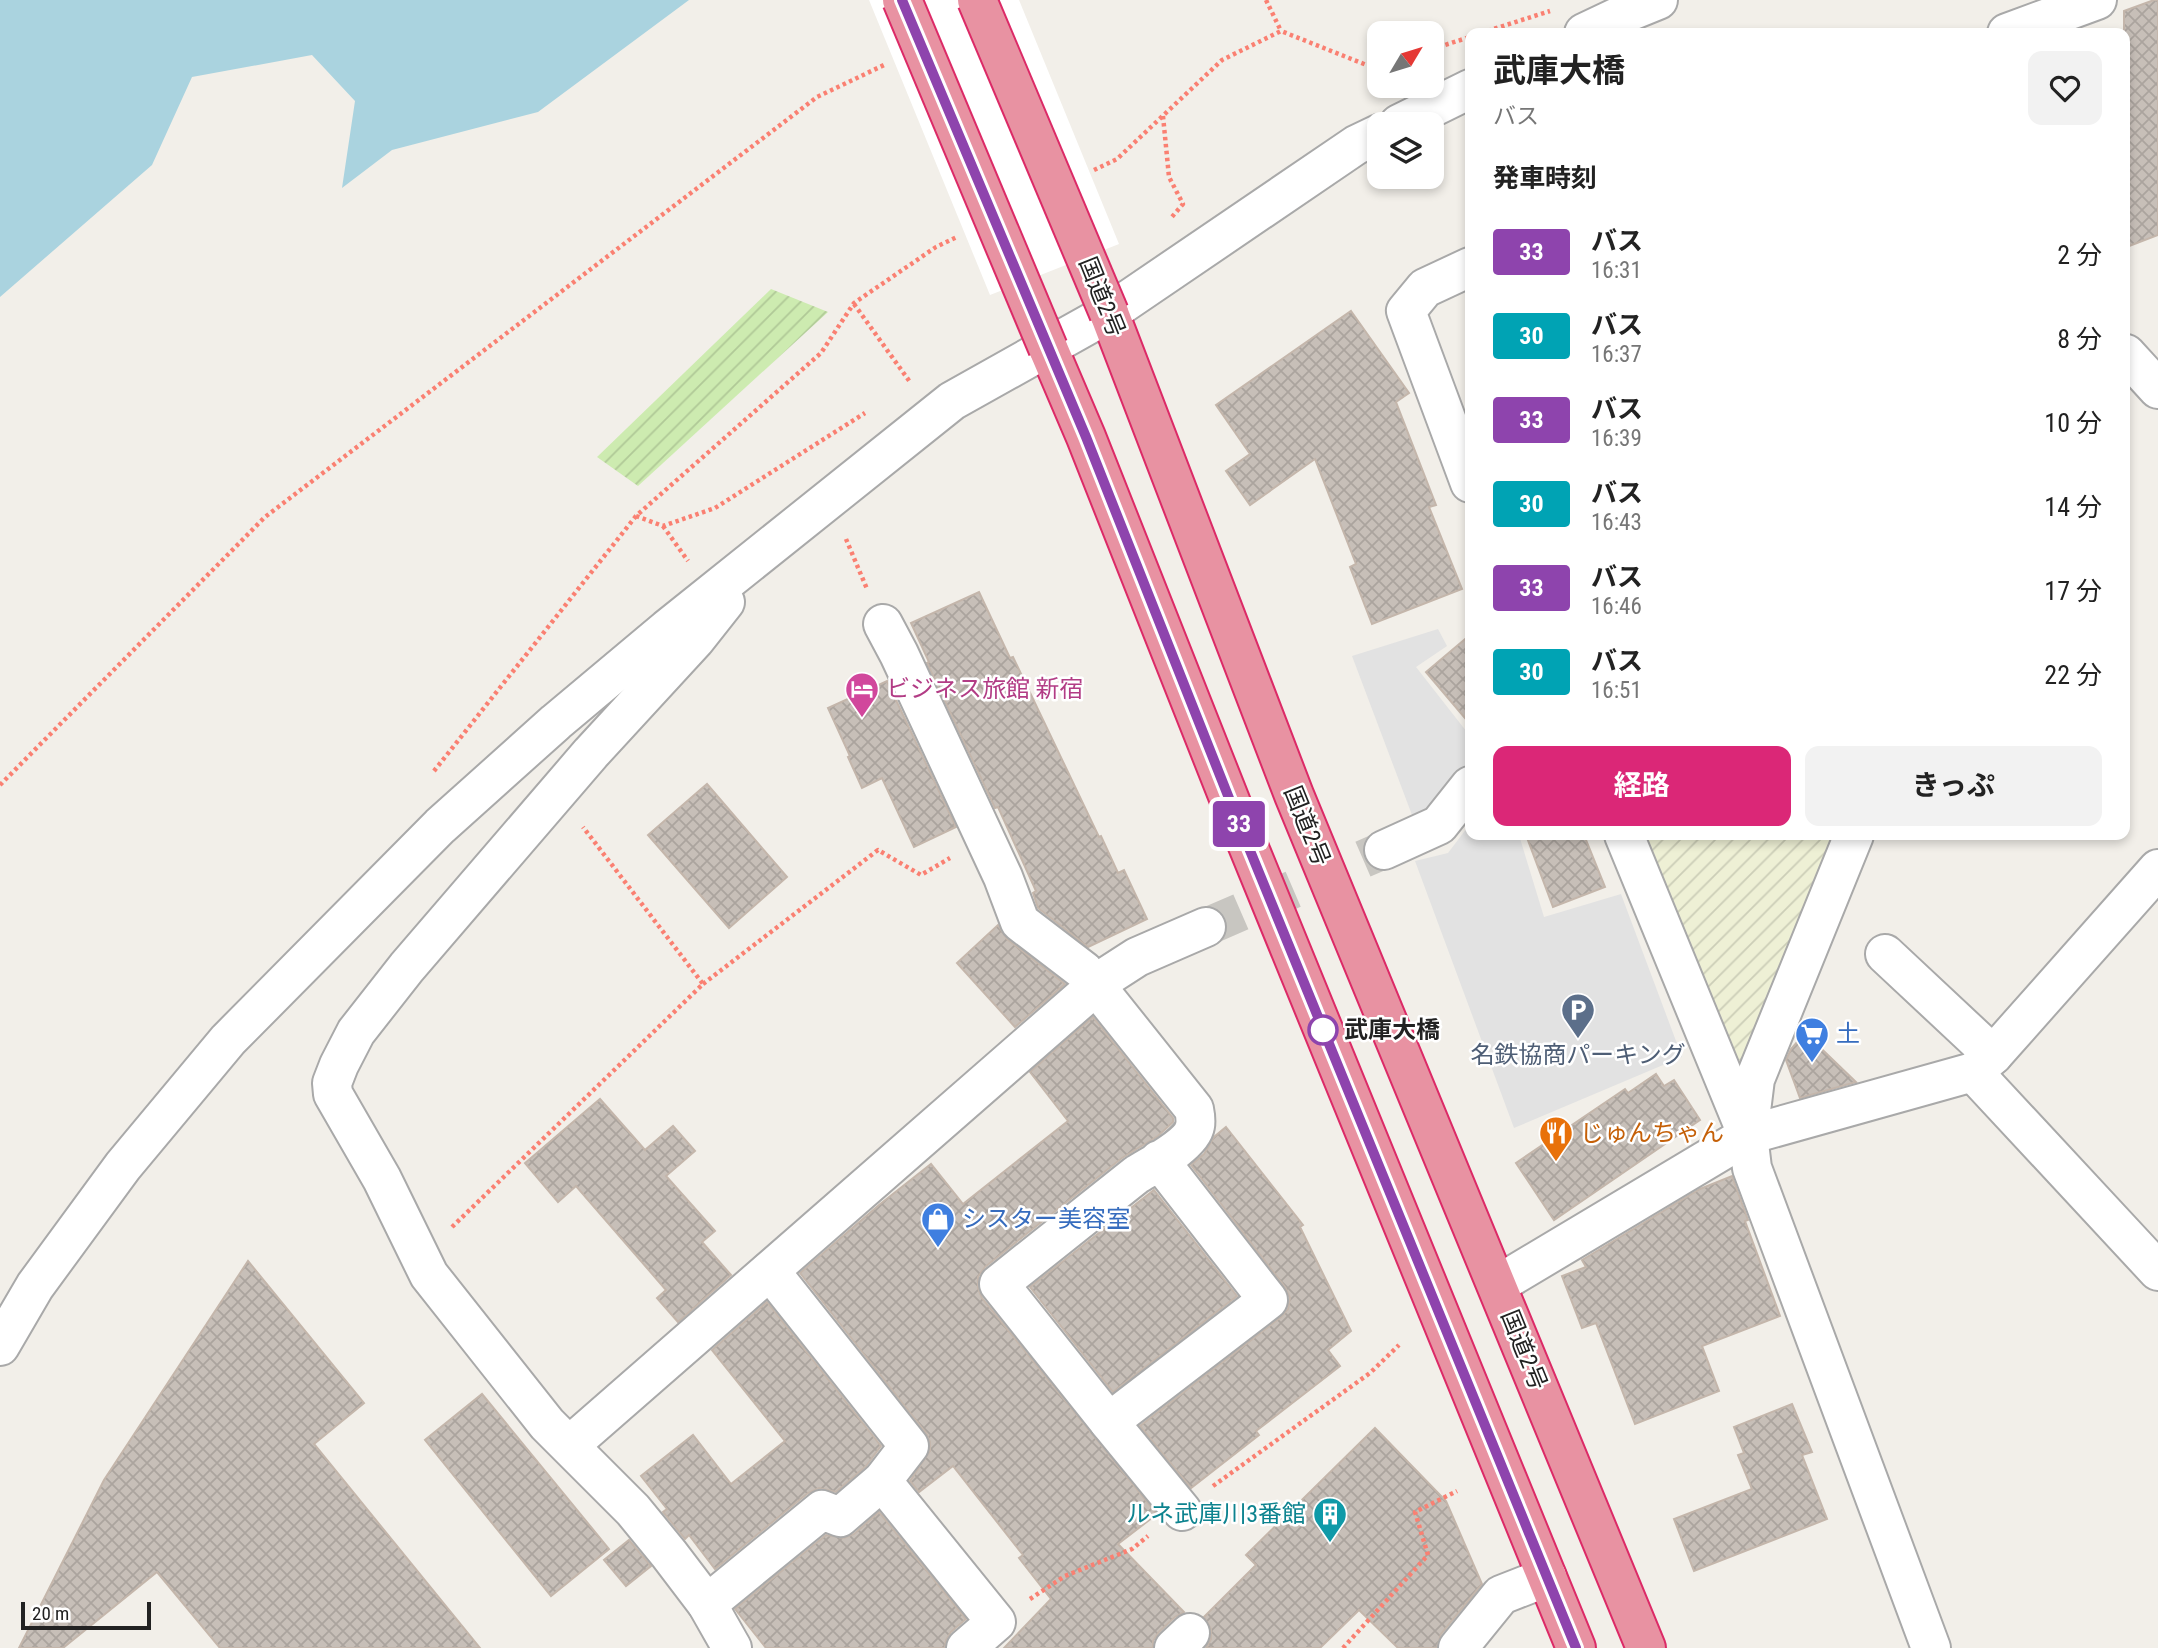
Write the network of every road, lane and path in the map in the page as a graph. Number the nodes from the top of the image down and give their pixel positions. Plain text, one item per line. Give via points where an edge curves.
1 (902, 0) edge
2 (977, 0) edge
3 (1266, 0) edge
4 (1658, 0) edge
5 (2097, 0) edge
6 (1571, 21) edge
7 (1518, 28) edge
8 (2021, 28) edge
9 (1281, 31) junction
10 (1465, 39) edge
11 (1444, 45) edge
12 (892, 61) dead end
13 (1367, 65) edge
14 (1465, 91) edge
15 (1423, 112) edge
16 (1163, 116) junction
17 (1367, 140) edge
18 (1093, 171) dead end
19 (1169, 177) dead end
20 (960, 236) dead end
21 (1465, 269) edge
22 (854, 303) junction
23 (1109, 313) junction
24 (1048, 348) junction
25 (2136, 349) edge
26 (911, 383) dead end
27 (2158, 389) edge
28 (873, 408) dead end
29 (1465, 470) edge
30 (828, 499) junction
31 (636, 516) junction
32 (750, 562) junction
33 (883, 624) joint
34 (429, 779) dead end
35 (0, 785) edge
36 (1465, 792) edge
37 (985, 838) junction
38 (1626, 840) edge
39 (1852, 840) edge
40 (600, 849) dead end
41 (1384, 850) tunnel mouth
42 (2158, 869) edge
43 (1206, 927) tunnel mouth
44 (1885, 954) dead end
45 (704, 984) junction
46 (1097, 986) junction
47 (1983, 1063) junction
48 (1748, 1135) junction
49 (1159, 1160) junction
50 (420, 1259) junction
51 (770, 1271) junction
52 (2158, 1271) edge
53 (1497, 1285) junction
54 (0, 1346) edge
55 (1109, 1422) junction
56 (570, 1445) junction
57 (882, 1481) junction
58 (1457, 1491) dead end
59 (1182, 1511) dead end
60 (1547, 1577) junction
61 (707, 1604) junction
62 (732, 1648) edge
63 (966, 1648) edge
64 (1343, 1648) edge
65 (1458, 1648) edge
66 (1576, 1648) edge
67 (1646, 1648) edge
68 (1931, 1648) edge

1 - 24 highway, bridge
2 - 23 highway, 国道2号, bridge
3 - 9 path
4 - 6 street via 1626,13
5 - 8 street
6 - 7 path
9 - 13 path
9 - 16 path via 1222,60
10 - 11 path
12 - 35 path via 817,97 265,517
14 - 15 street
16 - 18 path via 1117,159
16 - 19 path
17 - 23 street
20 - 22 path via 936,247
21 - 29 street via 1425,288 1406,311
22 - 26 path
22 - 31 path via 821,353
23 - 24 street
23 - 53 highway, 国道2号 via 1294,795
24 - 30 street via 952,401
24 - 60 highway
25 - 27 street
28 - 31 path via 715,508 663,526
30 - 32 street
30 - 33 path
31 - 34 path
32 - 50 street via 695,640 407,967 356,1032 339,1065 333,1094 382,1179
32 - 54 street via 556,722 440,826 228,1040 123,1166 35,1286
33 - 37 street
36 - 41 street via 1439,825
37 - 45 path via 921,875 878,850
37 - 46 street via 1020,922
38 - 48 street
39 - 48 street via 1755,1079
40 - 45 path
42 - 47 street
43 - 46 street via 1137,957
44 - 47 street
45 - 50 path
46 - 49 street via 1194,1109 1195,1127 1187,1141
46 - 51 street
47 - 48 street
47 - 52 street
48 - 53 street
48 - 68 street via 1752,1168
49 - 55 street via 1268,1300
49 - 55 street via 999,1284
50 - 56 street via 547,1424
51 - 56 street
51 - 57 street via 909,1446
53 - 67 highway, 国道2号
55 - 59 street
56 - 61 street via 633,1510
57 - 61 street via 840,1517 822,1510
57 - 63 street via 996,1622
58 - 64 path via 1415,1512 1428,1555
60 - 65 street via 1501,1595
60 - 66 highway
61 - 62 street

